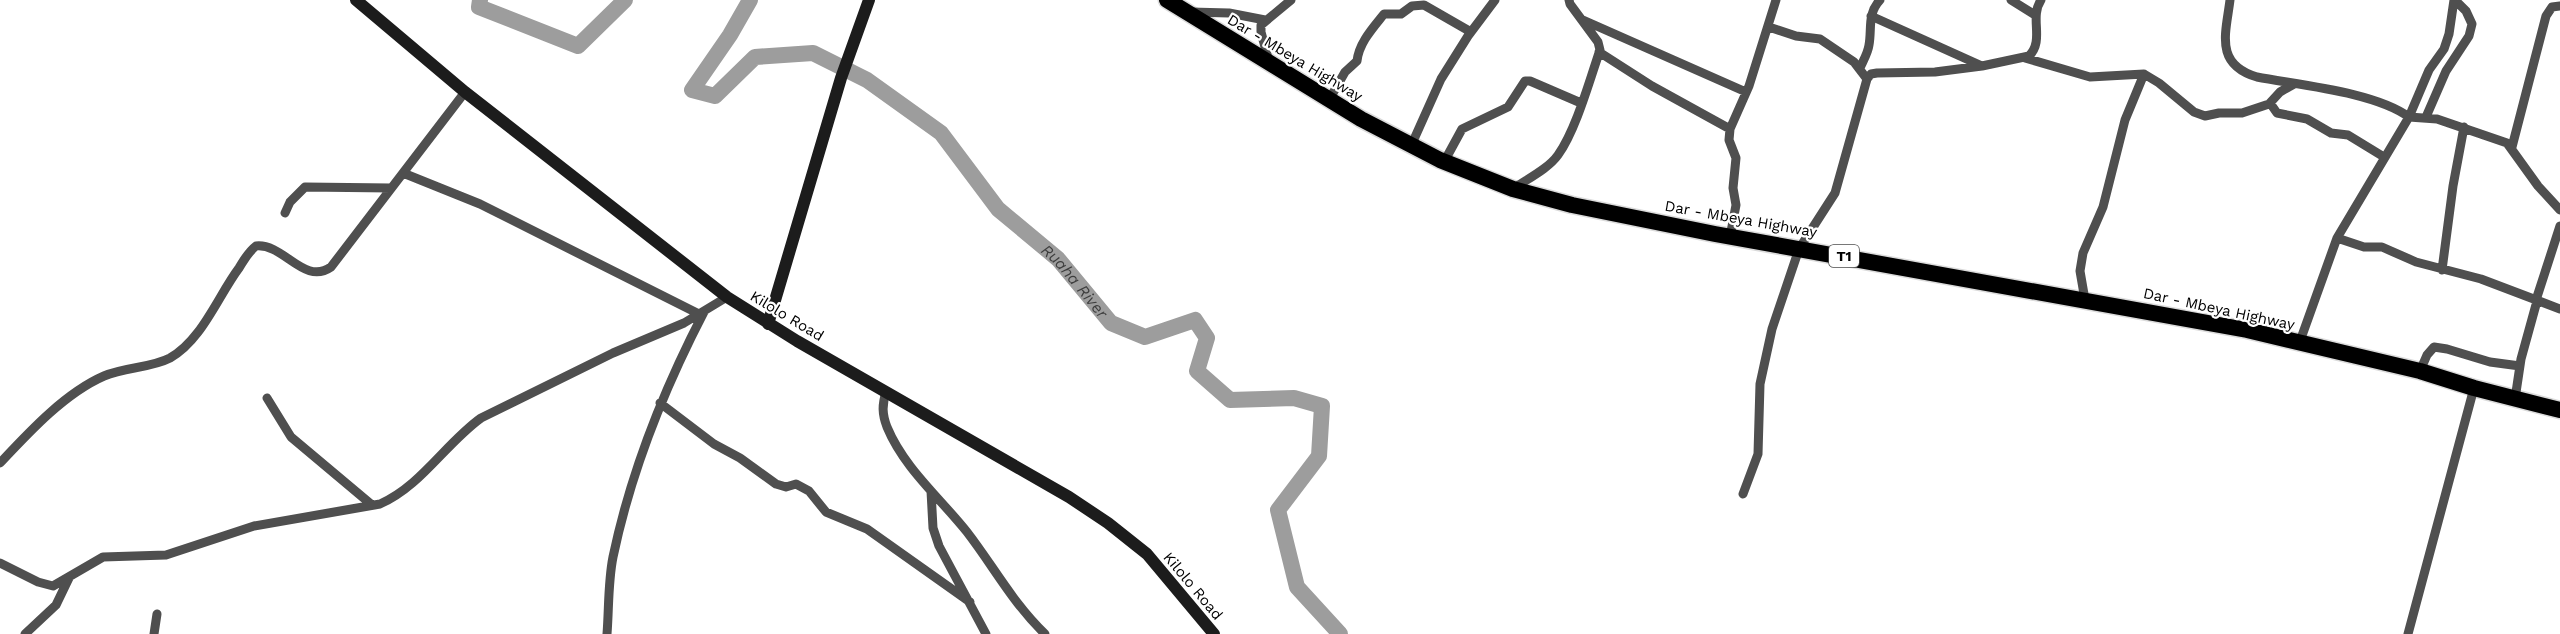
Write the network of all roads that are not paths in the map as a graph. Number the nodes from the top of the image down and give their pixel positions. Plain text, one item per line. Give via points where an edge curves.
1 (356, 0) edge
2 (1167, 0) edge
3 (1291, 0) edge
4 (1494, 0) edge
5 (1569, 0) edge
6 (1776, 0) edge
7 (1880, 0) edge
8 (2011, 0) edge
9 (2041, 0) edge
10 (2230, 0) edge
11 (2454, 0) edge
12 (2554, 5) edge
13 (867, 6) edge
14 (1187, 12) junction
15 (2035, 15) junction
16 (1871, 16) junction
17 (1581, 19) junction
18 (1265, 21) junction
19 (1769, 27) junction
20 (1471, 32) junction
21 (1599, 52) junction
22 (2025, 58) junction
23 (1269, 62) junction
24 (1982, 66) junction
25 (1860, 68) junction
26 (2144, 74) junction
27 (1866, 80) junction
28 (2294, 84) junction
29 (465, 92) junction
30 (1746, 92) junction
31 (1329, 100) junction
32 (1581, 103) junction
33 (2270, 103) junction
34 (2409, 117) junction
35 (2426, 117) junction
36 (2464, 127) junction
37 (1730, 129) junction
38 (1411, 146) junction
39 (2512, 147) junction
40 (2384, 157) junction
41 (1444, 162) junction
42 (403, 173) junction
43 (391, 188) junction
44 (1513, 189) junction
45 (2560, 210) edge
46 (285, 213) dead end
47 (2560, 226) edge
48 (1730, 237) junction
49 (2337, 238) junction
50 (1799, 249) junction
51 (2442, 270) junction
52 (727, 297) junction
53 (2085, 300) junction
54 (2537, 301) junction
55 (2560, 309) edge
56 (702, 312) junction
57 (768, 324) junction
58 (2299, 344) junction
59 (2520, 366) junction
60 (2420, 370) junction
61 (2474, 388) junction
62 (886, 392) junction
63 (267, 398) dead end
64 (2515, 399) junction
65 (660, 403) junction
66 (2560, 410) edge
67 (0, 463) edge
68 (931, 491) junction
69 (1743, 494) dead end
70 (372, 506) junction
71 (0, 563) edge
72 (71, 576) junction
73 (970, 602) junction
74 (157, 614) dead end
75 (25, 634) edge
76 (154, 634) edge
77 (607, 634) edge
78 (986, 634) edge
79 (1045, 634) edge
80 (1214, 634) edge
81 (2408, 634) edge

1 - 29 main road, Kilolo Road
2 - 14 highway, Dar - Mbeya Highway / T1
3 - 18 street
4 - 20 street
5 - 17 street
6 - 19 street
7 - 16 street
8 - 15 street
9 - 15 street
10 - 28 street via 2224,44 2227,55 2249,74
11 - 34 street via 2446,44 2429,70
11 - 35 street via 2472,24
12 - 39 street via 2546,16
13 - 57 main road via 841,78
14 - 18 street via 1229,13
14 - 23 highway, Dar - Mbeya Highway / T1
15 - 22 street via 2036,48
16 - 24 street
16 - 25 street via 1870,44
17 - 21 street via 1598,42
17 - 30 street
18 - 23 street via 1260,32
19 - 25 street via 1820,39
19 - 30 street
20 - 31 street via 1424,5 1412,6 1401,14 1384,14
20 - 38 street via 1441,79
21 - 32 street
21 - 37 street via 1652,87
22 - 24 street
22 - 26 street via 2090,77
23 - 31 highway, Dar - Mbeya Highway / T1
24 - 27 street via 1877,73
25 - 27 street
26 - 33 street via 2205,116 2242,113
26 - 53 street via 2125,120 2103,207 2084,253 2080,271
27 - 50 street via 1833,198
28 - 33 street
28 - 34 street via 2366,99
29 - 42 street
29 - 52 main road, Kilolo Road
30 - 37 street
31 - 38 highway, Dar - Mbeya Highway / T1
32 - 41 street via 1525,81 1508,107 1462,129
32 - 44 street via 1557,157
33 - 40 street via 2277,113 2307,119 2331,133 2348,135
34 - 35 street
34 - 40 street
35 - 36 street
36 - 39 street
36 - 51 street
37 - 48 street via 1729,140 1736,158 1736,205
38 - 41 highway, Dar - Mbeya Highway / T1
39 - 45 street
40 - 49 street
41 - 44 highway, Dar - Mbeya Highway / T1
42 - 43 street
42 - 56 street via 480,204
43 - 46 street via 305,187
43 - 67 street via 323,273 311,273 281,254 256,246 183,347 170,358 106,375 88,384 32,429
44 - 48 highway, Dar - Mbeya Highway / T1 via 1572,206
47 - 54 street
48 - 50 highway, Dar - Mbeya Highway / T1
49 - 51 street via 2364,247 2382,247
49 - 58 street
50 - 53 highway, Dar - Mbeya Highway / T1
50 - 69 street via 1764,361 1759,448
51 - 54 street via 2481,279
52 - 56 street
52 - 57 main road, Kilolo Road
53 - 58 highway, Dar - Mbeya Highway / T1 via 2247,330
54 - 55 street
54 - 59 street
56 - 65 street
56 - 70 street via 481,418 396,497
57 - 62 main road, Kilolo Road
58 - 60 highway, Dar - Mbeya Highway / T1
59 - 60 street via 2434,348
59 - 64 street
60 - 61 highway, Dar - Mbeya Highway / T1
61 - 64 highway, Dar - Mbeya Highway / T1
61 - 81 street
62 - 68 street via 882,404 887,428
62 - 80 main road, Kilolo Road via 1108,523 1147,554
63 - 70 street via 291,437
64 - 66 highway, Dar - Mbeya Highway / T1
65 - 73 street via 776,484 805,487 826,513 867,529
65 - 77 street via 613,559
68 - 73 street via 933,528 950,570
68 - 79 street via 967,532 1016,603
70 - 72 street via 254,526 166,555 103,557
71 - 72 street via 46,585 58,584
72 - 75 street via 56,605
73 - 78 street
74 - 76 street

